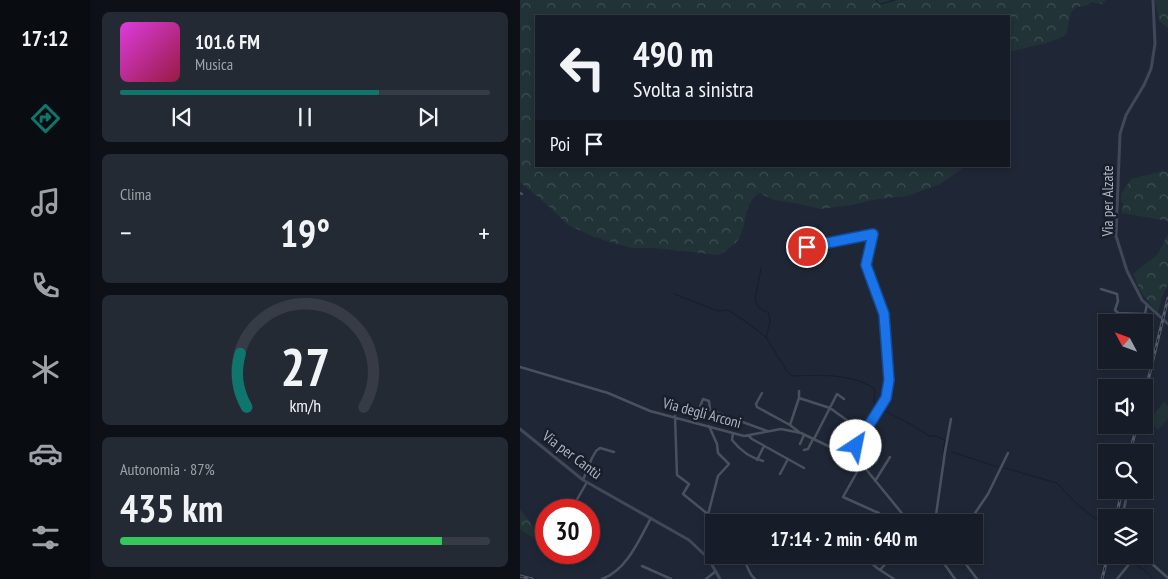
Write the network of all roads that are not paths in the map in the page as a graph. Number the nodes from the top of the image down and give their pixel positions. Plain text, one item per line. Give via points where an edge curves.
1 (1153, 0) edge
2 (796, 248) dead end
3 (1101, 289) dead end
4 (1147, 304) junction
5 (1168, 324) edge
6 (520, 367) edge
7 (799, 391) dead end
8 (762, 394) dead end
9 (799, 398) junction
10 (844, 399) dead end
11 (830, 408) junction
12 (675, 416) junction
13 (951, 419) dead end
14 (694, 422) junction
15 (790, 425) junction
16 (708, 426) junction
17 (520, 429) edge
18 (768, 431) junction
19 (733, 433) junction
20 (802, 434) junction
21 (866, 434) junction
22 (749, 436) junction
23 (814, 439) junction
24 (800, 444) dead end
25 (764, 446) junction
26 (804, 450) dead end
27 (614, 452) dead end
28 (1008, 453) dead end
29 (849, 456) junction
30 (890, 457) dead end
31 (788, 459) junction
32 (757, 460) junction
33 (763, 461) dead end
34 (861, 466) junction
35 (804, 468) dead end
36 (780, 474) dead end
37 (585, 481) junction
38 (875, 481) junction
39 (576, 499) edge
40 (708, 514) edge
41 (709, 514) edge
42 (879, 514) edge
43 (900, 514) edge
44 (936, 514) edge
45 (975, 514) edge
46 (651, 518) junction
47 (746, 564) edge
48 (873, 564) edge
49 (885, 564) edge
50 (945, 564) edge
51 (966, 564) edge
52 (1129, 564) edge
53 (1152, 564) edge
54 (642, 566) dead end
55 (880, 570) junction
56 (716, 571) junction
57 (1168, 578) edge
58 (602, 579) edge
59 (671, 579) edge
60 (706, 579) edge
61 (720, 579) edge
62 (755, 579) edge
63 (894, 579) edge
64 (956, 579) edge
65 (977, 579) edge
66 (1117, 579) edge

1 - 4 street, Via per Alzate via 1155,44 1151,69 1121,128 1116,236 1127,271
2 - 21 street via 873,234 866,265 884,314 889,380 886,398
3 - 4 street via 1117,294 1115,310 1118,313 1144,314
4 - 5 street, Via per Alzate
6 - 12 street, Via degli Arconi via 608,393 650,411
7 - 9 street
8 - 15 street via 757,407
9 - 11 street
9 - 15 street
10 - 11 street via 837,394
11 - 21 street
11 - 23 street
12 - 14 street, Via degli Arconi
12 - 40 street via 677,475 688,484 683,494
13 - 44 street
14 - 16 street, Via degli Arconi
14 - 18 street via 703,399 709,401 710,410
15 - 20 street
16 - 19 street, Via degli Arconi
16 - 41 street via 718,453 729,464 718,476
17 - 37 street, Via per Cantù
18 - 20 street, Via degli Arconi via 781,429
18 - 22 street, Via degli Arconi
19 - 22 street, Via degli Arconi
19 - 32 street via 734,443
20 - 23 street, Via degli Arconi
20 - 24 street
21 - 29 street
22 - 25 street
23 - 26 street
23 - 29 street, Via degli Arconi
25 - 31 street
25 - 32 street
27 - 37 street via 600,448 596,451
28 - 45 street
29 - 34 street, Via degli Arconi
30 - 38 street
31 - 35 street
31 - 36 street
32 - 33 street
34 - 38 street, Via degli Arconi
34 - 42 street via 843,497
37 - 39 street
37 - 46 street, Via per Cantù
38 - 43 street, Via degli Arconi
46 - 56 street, Via per Cantù via 689,540 708,558
46 - 58 street via 628,558
47 - 62 street
48 - 55 street
49 - 55 street
50 - 64 street
51 - 65 street
52 - 66 street
53 - 57 street
54 - 59 street
55 - 63 street
56 - 60 street
56 - 61 street, Via per Cantù

